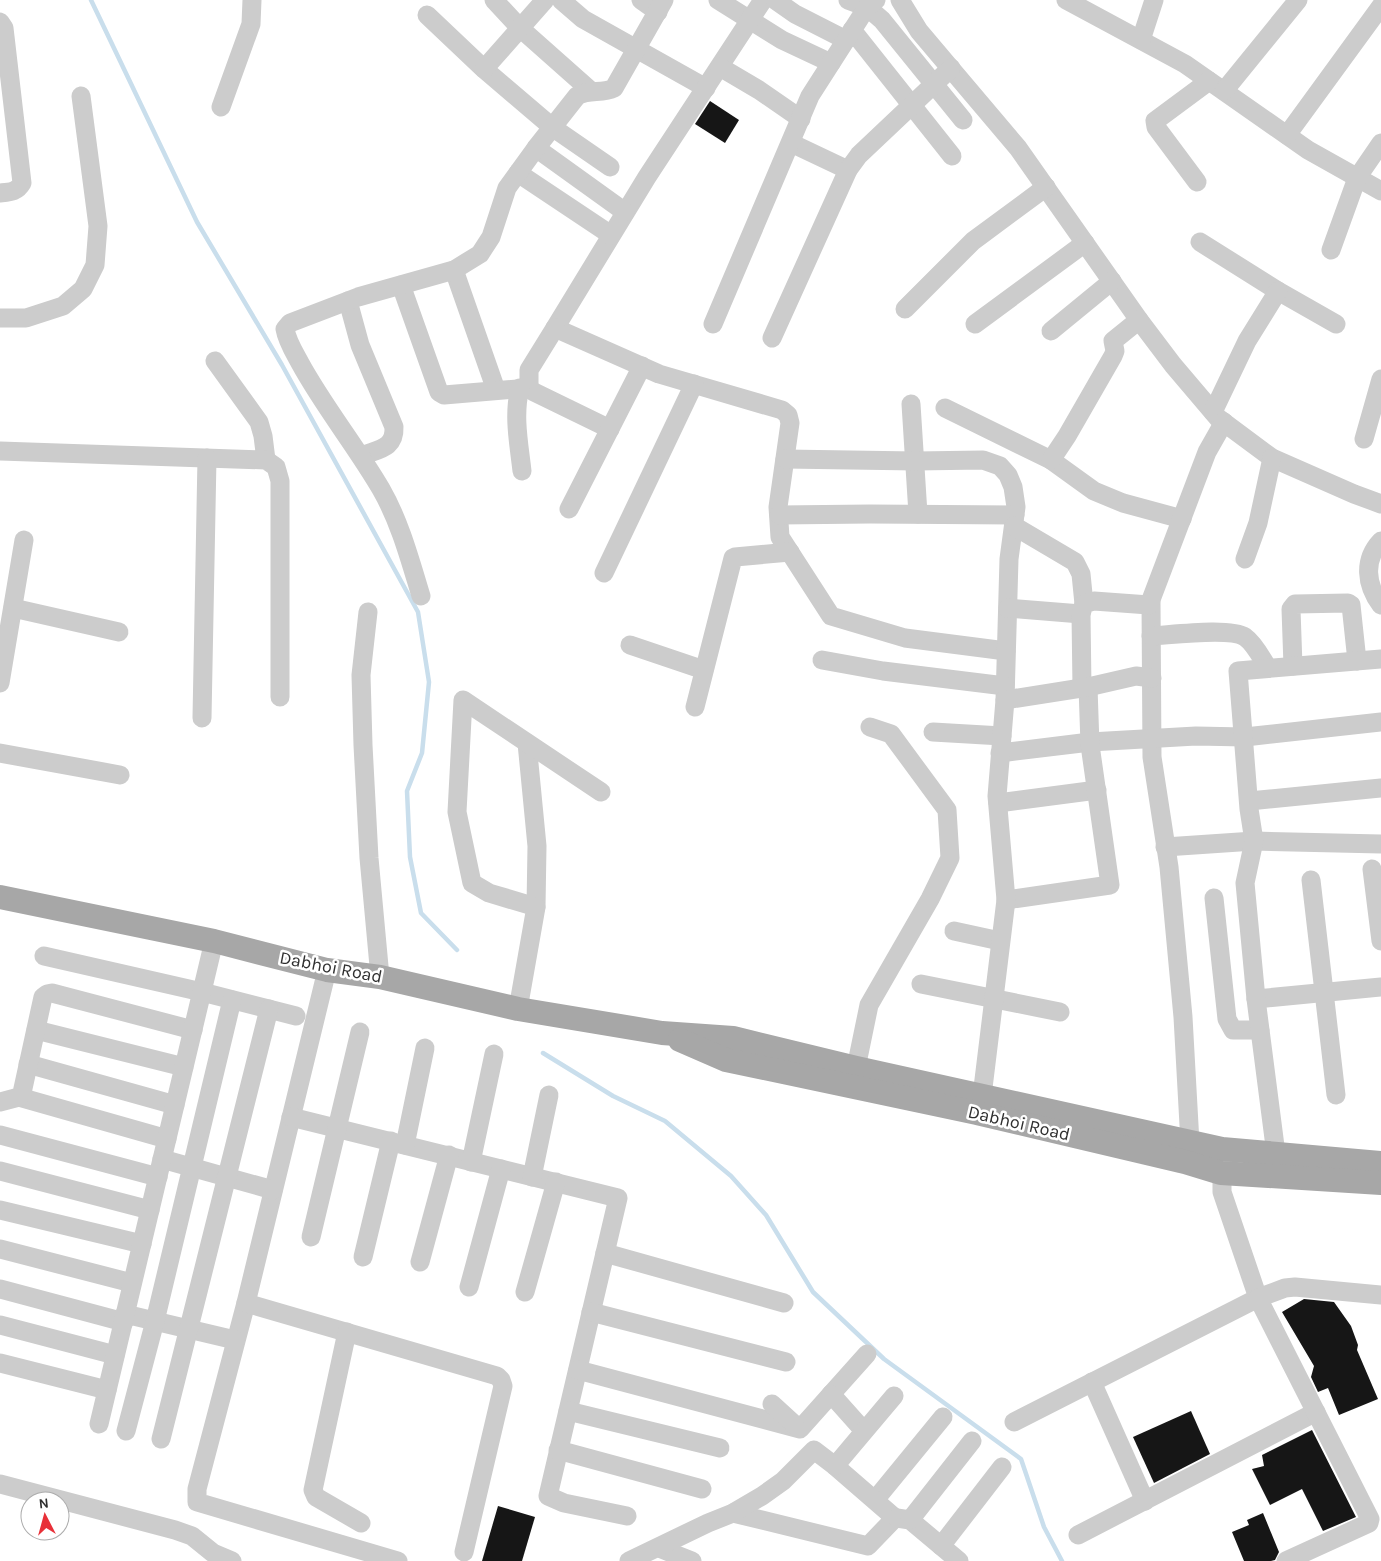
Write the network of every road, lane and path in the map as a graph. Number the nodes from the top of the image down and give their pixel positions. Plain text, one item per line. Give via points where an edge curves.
1 (252, 0) edge
2 (494, 0) edge
3 (545, 0) edge
4 (561, 0) edge
5 (641, 0) edge
6 (718, 0) edge
7 (763, 0) edge
8 (775, 0) edge
9 (848, 0) edge
10 (900, 0) edge
11 (1066, 0) edge
12 (1154, 0) edge
13 (1298, 0) edge
14 (872, 3) edge
15 (661, 6) edge
16 (1381, 6) edge
17 (427, 15) dead end
18 (750, 21) junction
19 (0, 22) edge
20 (520, 28) junction
21 (849, 35) junction
22 (1141, 40) junction
23 (636, 48) junction
24 (831, 63) junction
25 (720, 67) junction
26 (484, 68) junction
27 (951, 68) junction
28 (1209, 80) junction
29 (935, 83) junction
30 (706, 88) junction
31 (1224, 91) junction
32 (591, 92) junction
33 (82, 96) dead end
34 (6, 104) edge
35 (913, 104) junction
36 (221, 107) dead end
37 (801, 119) junction
38 (963, 120) dead end
39 (552, 127) junction
40 (1287, 135) junction
41 (791, 142) junction
42 (1381, 143) edge
43 (536, 148) junction
44 (952, 156) dead end
45 (610, 167) dead end
46 (848, 170) junction
47 (518, 173) junction
48 (1357, 178) junction
49 (1197, 182) dead end
50 (1046, 187) junction
51 (1381, 191) edge
52 (0, 193) edge
53 (625, 212) junction
54 (612, 235) junction
55 (1200, 242) dead end
56 (1085, 243) junction
57 (1331, 250) dead end
58 (454, 270) junction
59 (1112, 281) junction
60 (401, 285) junction
61 (1278, 291) junction
62 (348, 301) junction
63 (905, 309) dead end
64 (0, 318) edge
65 (1139, 320) junction
66 (713, 324) dead end
67 (975, 324) dead end
68 (1336, 324) dead end
69 (555, 328) junction
70 (1051, 330) dead end
71 (772, 338) dead end
72 (215, 362) dead end
73 (642, 366) junction
74 (1381, 379) edge
75 (694, 384) junction
76 (524, 388) junction
77 (496, 390) junction
78 (911, 404) dead end
79 (946, 408) dead end
80 (1218, 417) junction
81 (610, 429) junction
82 (1364, 439) dead end
83 (0, 451) edge
84 (361, 456) junction
85 (207, 458) junction
86 (1272, 458) junction
87 (785, 459) junction
88 (266, 460) junction
89 (1050, 460) junction
90 (916, 461) junction
91 (522, 471) dead end
92 (1381, 504) edge
93 (569, 509) dead end
94 (918, 514) junction
95 (779, 516) junction
96 (1182, 519) junction
97 (1014, 520) junction
98 (24, 540) dead end
99 (1381, 541) edge
100 (790, 552) junction
101 (1246, 560) dead end
102 (604, 573) dead end
103 (421, 596) dead end
104 (1151, 602) junction
105 (1381, 604) edge
106 (13, 608) junction
107 (1008, 608) junction
108 (1082, 609) junction
109 (368, 612) dead end
110 (120, 632) dead end
111 (1151, 636) junction
112 (630, 645) dead end
113 (1006, 651) junction
114 (1381, 659) edge
115 (822, 660) dead end
116 (1357, 661) junction
117 (1294, 666) junction
118 (1268, 668) junction
119 (704, 670) junction
120 (1152, 678) junction
121 (0, 682) edge
122 (1085, 688) junction
123 (1005, 693) junction
124 (280, 697) dead end
125 (694, 707) dead end
126 (202, 718) dead end
127 (1381, 722) edge
128 (870, 727) dead end
129 (933, 732) dead end
130 (1245, 736) junction
131 (1152, 738) junction
132 (1090, 742) junction
133 (526, 743) junction
134 (1001, 745) junction
135 (0, 753) edge
136 (120, 775) dead end
137 (1381, 788) edge
138 (1097, 790) junction
139 (600, 792) dead end
140 (1249, 801) junction
141 (998, 803) junction
142 (1254, 841) junction
143 (1381, 844) edge
144 (1165, 847) junction
145 (1372, 869) dead end
146 (1311, 880) dead end
147 (0, 897) edge
148 (1214, 898) dead end
149 (1006, 900) junction
150 (536, 907) junction
151 (954, 931) dead end
152 (214, 941) junction
153 (1000, 941) junction
154 (1381, 941) edge
155 (44, 956) dead end
156 (327, 970) junction
157 (380, 977) junction
158 (921, 984) dead end
159 (1381, 987) edge
160 (202, 992) junction
161 (1325, 992) junction
162 (993, 998) junction
163 (1256, 999) junction
164 (232, 1000) junction
165 (269, 1009) junction
166 (518, 1009) junction
167 (1060, 1012) dead end
168 (296, 1016) dead end
169 (36, 1030) junction
170 (193, 1030) junction
171 (1260, 1030) junction
172 (360, 1032) dead end
173 (662, 1033) junction
174 (425, 1048) dead end
175 (494, 1054) dead end
176 (28, 1064) junction
177 (184, 1068) junction
178 (856, 1068) junction
179 (549, 1095) dead end
180 (1336, 1095) dead end
181 (19, 1098) junction
182 (0, 1102) edge
183 (979, 1104) junction
184 (175, 1105) junction
185 (291, 1118) junction
186 (338, 1128) junction
187 (0, 1135) edge
188 (167, 1139) junction
189 (398, 1143) junction
190 (1190, 1143) junction
191 (1222, 1149) junction
192 (1276, 1154) junction
193 (449, 1155) junction
194 (471, 1162) junction
195 (1381, 1163) edge
196 (160, 1168) junction
197 (192, 1168) junction
198 (501, 1169) junction
199 (0, 1171) edge
200 (1221, 1173) junction
201 (227, 1177) junction
202 (532, 1177) junction
203 (556, 1182) junction
204 (1381, 1183) edge
205 (273, 1190) junction
206 (0, 1210) edge
207 (150, 1210) junction
208 (312, 1236) dead end
209 (142, 1244) junction
210 (0, 1249) edge
211 (605, 1253) junction
212 (363, 1257) dead end
213 (420, 1262) dead end
214 (132, 1283) junction
215 (469, 1288) dead end
216 (0, 1290) edge
217 (525, 1292) dead end
218 (1381, 1295) edge
219 (1258, 1298) junction
220 (246, 1303) junction
221 (784, 1303) dead end
222 (591, 1312) junction
223 (124, 1318) junction
224 (155, 1321) junction
225 (0, 1325) edge
226 (188, 1330) junction
227 (347, 1332) junction
228 (235, 1340) junction
229 (867, 1354) dead end
230 (115, 1355) junction
231 (0, 1362) edge
232 (786, 1362) dead end
233 (578, 1370) junction
234 (1092, 1382) junction
235 (107, 1390) junction
236 (831, 1394) junction
237 (894, 1396) dead end
238 (772, 1404) dead end
239 (568, 1411) junction
240 (1316, 1412) junction
241 (943, 1417) dead end
242 (1014, 1422) dead end
243 (99, 1424) dead end
244 (800, 1429) junction
245 (864, 1431) junction
246 (126, 1432) dead end
247 (161, 1439) dead end
248 (972, 1441) dead end
249 (720, 1448) dead end
250 (558, 1450) junction
251 (814, 1450) junction
252 (835, 1466) junction
253 (1002, 1467) dead end
254 (0, 1484) edge
255 (702, 1489) dead end
256 (875, 1500) junction
257 (1145, 1501) junction
258 (734, 1513) junction
259 (627, 1516) dead end
260 (902, 1519) junction
261 (361, 1523) dead end
262 (1078, 1535) dead end
263 (941, 1546) junction
264 (659, 1548) junction
265 (464, 1552) dead end
266 (232, 1561) edge
267 (398, 1561) edge
268 (629, 1561) edge
269 (692, 1561) edge
270 (959, 1561) edge
271 (1286, 1561) edge

1 - 36 street via 251,24
2 - 20 street
3 - 20 street
4 - 23 street via 582,19
5 - 15 street
6 - 18 street
7 - 18 street
8 - 21 street via 795,14
9 - 14 street
10 - 27 street via 919,31
11 - 22 street
12 - 22 street
13 - 31 street
14 - 21 street
14 - 29 street via 882,20
15 - 23 street
16 - 40 street
17 - 26 street
18 - 24 street
18 - 25 street
19 - 34 street via 4,28
20 - 26 street
20 - 32 street
21 - 24 street
21 - 35 street
22 - 28 street
23 - 30 street
23 - 32 street via 614,88 606,92
24 - 37 street via 810,96
25 - 30 street
25 - 37 street
26 - 39 street
27 - 29 street
27 - 50 street
28 - 31 street
28 - 49 street via 1155,121 1156,127
29 - 35 street
29 - 38 street
30 - 53 street
31 - 40 street
32 - 39 street via 577,96
33 - 64 street via 98,226 95,264 83,289 63,306 26,318
34 - 52 street via 22,183 14,192
35 - 44 street
35 - 46 street via 859,155
37 - 41 street
39 - 43 street
39 - 45 street
40 - 48 street
41 - 46 street
41 - 66 street
42 - 48 street
43 - 47 street
43 - 53 street
46 - 71 street
47 - 54 street
47 - 58 street via 508,188 491,237 480,254
48 - 51 street
48 - 57 street
50 - 56 street
50 - 63 street via 973,241
53 - 54 street
54 - 69 street
55 - 61 street
56 - 59 street
56 - 67 street
58 - 60 street
58 - 77 street
59 - 65 street
59 - 70 street
60 - 62 street
60 - 77 street via 439,392 444,395
61 - 68 street
61 - 80 street via 1247,342
62 - 84 street via 360,346 394,428 390,444
62 - 84 street via 290,323 285,329 286,337 309,380
65 - 80 street via 1173,366
65 - 89 street via 1113,341 1113,356
69 - 73 street
69 - 76 street via 529,370
72 - 88 street via 258,422
73 - 75 street
73 - 81 street
74 - 82 street
75 - 87 street via 782,410 790,423
75 - 102 street
76 - 77 street
76 - 81 street
76 - 91 street via 517,401 516,413
78 - 90 street
79 - 89 street
80 - 86 street
80 - 96 street
81 - 93 street
83 - 85 street
84 - 103 street via 398,525
85 - 88 street
85 - 126 street
86 - 92 street
86 - 101 street
87 - 90 street
87 - 95 street
88 - 124 street via 276,467 280,481
89 - 96 street via 1094,491 1123,503
90 - 94 street
90 - 97 street via 983,460 1000,466 1013,487
94 - 95 street
94 - 97 street
95 - 100 street via 780,537
96 - 104 street
97 - 107 street
97 - 108 street via 1075,562 1082,574
98 - 106 street
99 - 105 street via 1373,549 1367,573 1373,594
100 - 113 street via 831,616 905,638
100 - 119 street via 732,558
104 - 108 street via 1144,606 1094,601
104 - 111 street
106 - 110 street
106 - 121 street
107 - 108 street
107 - 113 street
108 - 122 street
109 - 157 street via 361,675 363,745
111 - 118 street via 1230,632 1244,637
111 - 120 street
112 - 119 street
113 - 123 street
114 - 116 street
115 - 123 street
116 - 117 street
116 - 117 street via 1351,605 1295,604 1291,609
117 - 118 street
118 - 130 street via 1238,671
119 - 125 street
120 - 122 street via 1136,676
120 - 131 street
122 - 123 street
122 - 132 street
123 - 134 street
127 - 130 street
128 - 178 street via 891,734 947,810 950,858 870,1006
129 - 134 street
130 - 131 street
130 - 140 street
131 - 132 street
131 - 144 street
132 - 134 street
132 - 138 street
133 - 139 street
133 - 150 street via 537,846
133 - 150 street via 463,700 457,812 472,883 489,893
134 - 141 street
135 - 136 street
137 - 140 street
138 - 141 street
138 - 149 street via 1110,885
140 - 142 street
141 - 149 street
142 - 143 street
142 - 144 street
142 - 163 street via 1245,883
144 - 190 street via 1183,1017
145 - 154 street
146 - 161 street
147 - 152 main road, Dabhoi Road
148 - 171 street via 1227,1019 1233,1030
149 - 153 street
150 - 166 street
151 - 153 street
152 - 156 main road, Dabhoi Road
152 - 160 street
153 - 162 street
155 - 160 street
156 - 157 main road, Dabhoi Road
156 - 185 street
157 - 166 main road, Dabhoi Road
158 - 162 street
159 - 161 street
160 - 164 street
160 - 170 street
161 - 163 street
161 - 180 street
162 - 167 street
162 - 183 street
163 - 171 street
164 - 165 street
164 - 197 street
165 - 168 street
165 - 201 street
166 - 173 main road, Dabhoi Road
169 - 170 street via 43,997 52,993
169 - 176 street
169 - 177 street
170 - 177 street
171 - 192 street
172 - 186 street
173 - 178 main road, Dabhoi Road via 733,1038
173 - 183 main road, Dabhoi Road via 726,1060
174 - 189 street
175 - 194 street
176 - 181 street
176 - 184 street
177 - 184 street
178 - 183 main road, Dabhoi Road
179 - 202 street
181 - 182 street
181 - 188 street
183 - 190 main road, Dabhoi Road
183 - 200 main road, Dabhoi Road
184 - 188 street
185 - 186 street
185 - 205 street
186 - 189 street
186 - 208 street
187 - 196 street
188 - 196 street
189 - 193 street
189 - 212 street
190 - 191 main road, Dabhoi Road
191 - 192 main road, Dabhoi Road
191 - 200 street
192 - 195 main road, Dabhoi Road
193 - 194 street
193 - 213 street
194 - 198 street
196 - 197 street
196 - 207 street
197 - 201 street
197 - 224 street
198 - 202 street
198 - 215 street
199 - 207 street
200 - 204 main road, Dabhoi Road
200 - 219 street via 1222,1192
201 - 205 street
201 - 226 street
202 - 203 street
203 - 211 street via 618,1198
203 - 217 street
205 - 220 street
206 - 209 street
207 - 209 street
209 - 214 street
210 - 214 street
211 - 221 street
211 - 222 street
214 - 223 street
216 - 223 street
218 - 219 street via 1295,1287
219 - 234 street
219 - 240 street
220 - 227 street
220 - 228 street
222 - 232 street
222 - 233 street
223 - 224 street
223 - 230 street
224 - 226 street
224 - 246 street
225 - 230 street
226 - 228 street
226 - 247 street
227 - 261 street via 313,1490 316,1496
227 - 265 street via 497,1376 501,1380 503,1386
228 - 267 street via 197,1489 197,1502
229 - 236 street
230 - 235 street
231 - 235 street
233 - 239 street
233 - 244 street
234 - 242 street
234 - 257 street
235 - 243 street
236 - 244 street
236 - 245 street
237 - 245 street
238 - 244 street
239 - 249 street
239 - 250 street
240 - 257 street
240 - 271 street via 1370,1522
241 - 256 street
244 - 251 street
245 - 252 street
248 - 260 street
250 - 255 street
250 - 259 street via 548,1496 564,1503
251 - 252 street
251 - 258 street via 783,1481
252 - 256 street
253 - 263 street
254 - 266 street via 175,1530 192,1536 213,1553
256 - 260 street
257 - 262 street
258 - 260 street via 868,1546
258 - 264 street
260 - 263 street
263 - 270 street
264 - 268 street
264 - 269 street

